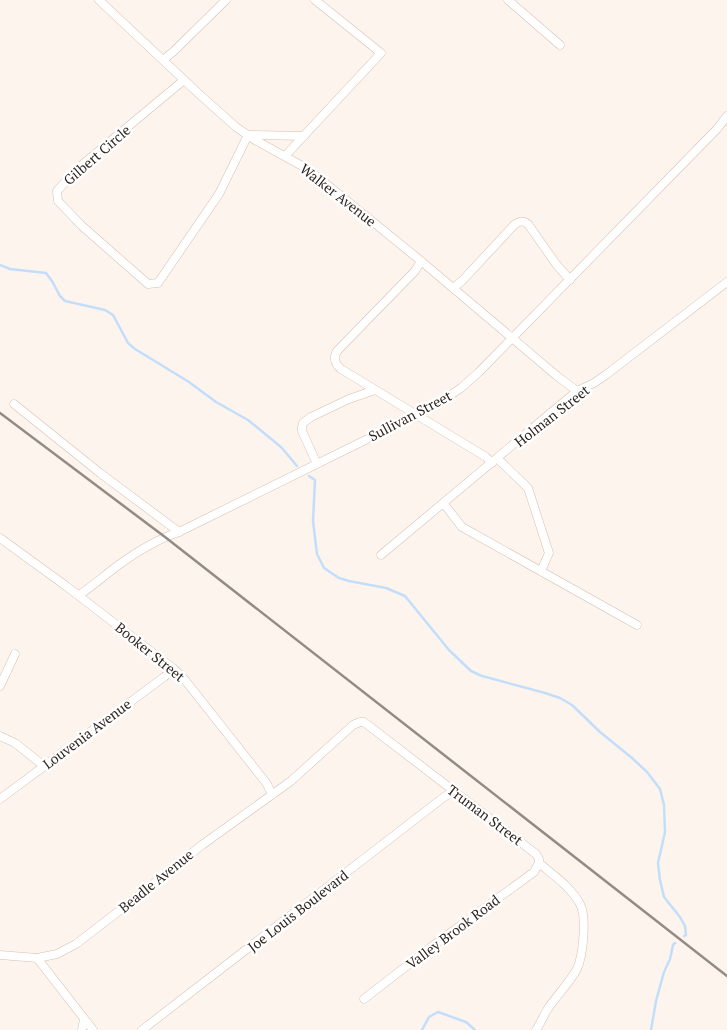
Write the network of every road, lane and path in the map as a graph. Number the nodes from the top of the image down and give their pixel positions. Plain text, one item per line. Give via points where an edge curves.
1 (99, 0) edge
2 (226, 0) edge
3 (315, 0) edge
4 (508, 0) edge
5 (560, 45) dead end
6 (163, 60) junction
7 (184, 80) junction
8 (727, 116) edge
9 (248, 135) junction
10 (304, 136) junction
11 (286, 156) junction
12 (421, 261) junction
13 (570, 280) junction
14 (727, 282) edge
15 (453, 288) junction
16 (512, 339) junction
17 (375, 390) junction
18 (577, 392) junction
19 (14, 404) dead end
20 (416, 415) junction
21 (495, 461) junction
22 (317, 464) junction
23 (444, 504) junction
24 (179, 532) junction
25 (0, 538) edge
26 (381, 555) dead end
27 (541, 571) junction
28 (79, 595) junction
29 (637, 625) dead end
30 (15, 654) dead end
31 (174, 669) junction
32 (0, 686) edge
33 (0, 736) edge
34 (44, 766) junction
35 (454, 791) junction
36 (272, 795) junction
37 (0, 799) edge
38 (540, 863) junction
39 (0, 955) edge
40 (37, 958) junction
41 (364, 999) dead end
42 (84, 1019) junction
43 (82, 1030) edge
44 (93, 1030) edge
45 (142, 1030) edge
46 (536, 1030) edge

1 - 6 street, Walker Avenue
2 - 6 street
3 - 10 street via 381,53
4 - 5 street
6 - 7 street, Walker Avenue
7 - 9 street, Walker Avenue
7 - 9 street, Gilbert Circle via 77,169 57,190 58,201 69,214 148,284 158,283 218,194
8 - 13 street, Sullivan Street
9 - 10 street
9 - 11 street, Walker Avenue
10 - 11 street
11 - 12 street, Walker Avenue via 319,178
12 - 15 street, Walker Avenue
12 - 17 street via 336,354 337,366
13 - 15 street via 528,224 521,221
13 - 16 street, Sullivan Street
14 - 18 street, Holman Street via 607,374
15 - 16 street, Walker Avenue
16 - 18 street, Walker Avenue
16 - 20 street, Sullivan Street via 461,388
17 - 20 street
17 - 22 street via 334,406 303,423 302,430
18 - 21 street, Holman Street
19 - 24 street
20 - 21 street
20 - 22 street, Sullivan Street
21 - 23 street, Holman Street
21 - 27 street via 528,488 549,553
22 - 24 street, Sullivan Street
23 - 26 street, Holman Street
23 - 27 street via 462,527
24 - 28 street, Sullivan Street via 119,564
25 - 28 street, Booker Street
27 - 29 street
28 - 31 street, Booker Street
30 - 32 street
31 - 34 street, Louvenia Avenue
31 - 36 street, Booker Street via 196,692 267,784
33 - 34 street via 15,743
34 - 37 street, Louvenia Avenue
35 - 36 street, Truman Street via 368,724 360,722
35 - 38 street, Truman Street via 536,854
35 - 45 street, Joe Louis Boulevard
36 - 40 street, Beadle Avenue via 202,845 76,944 57,954
38 - 41 street, Valley Brook Road via 534,872
38 - 46 street, Truman Street via 573,893 583,912 584,924 576,969
39 - 40 street, Beadle Avenue
40 - 42 street
42 - 43 street
42 - 44 street

